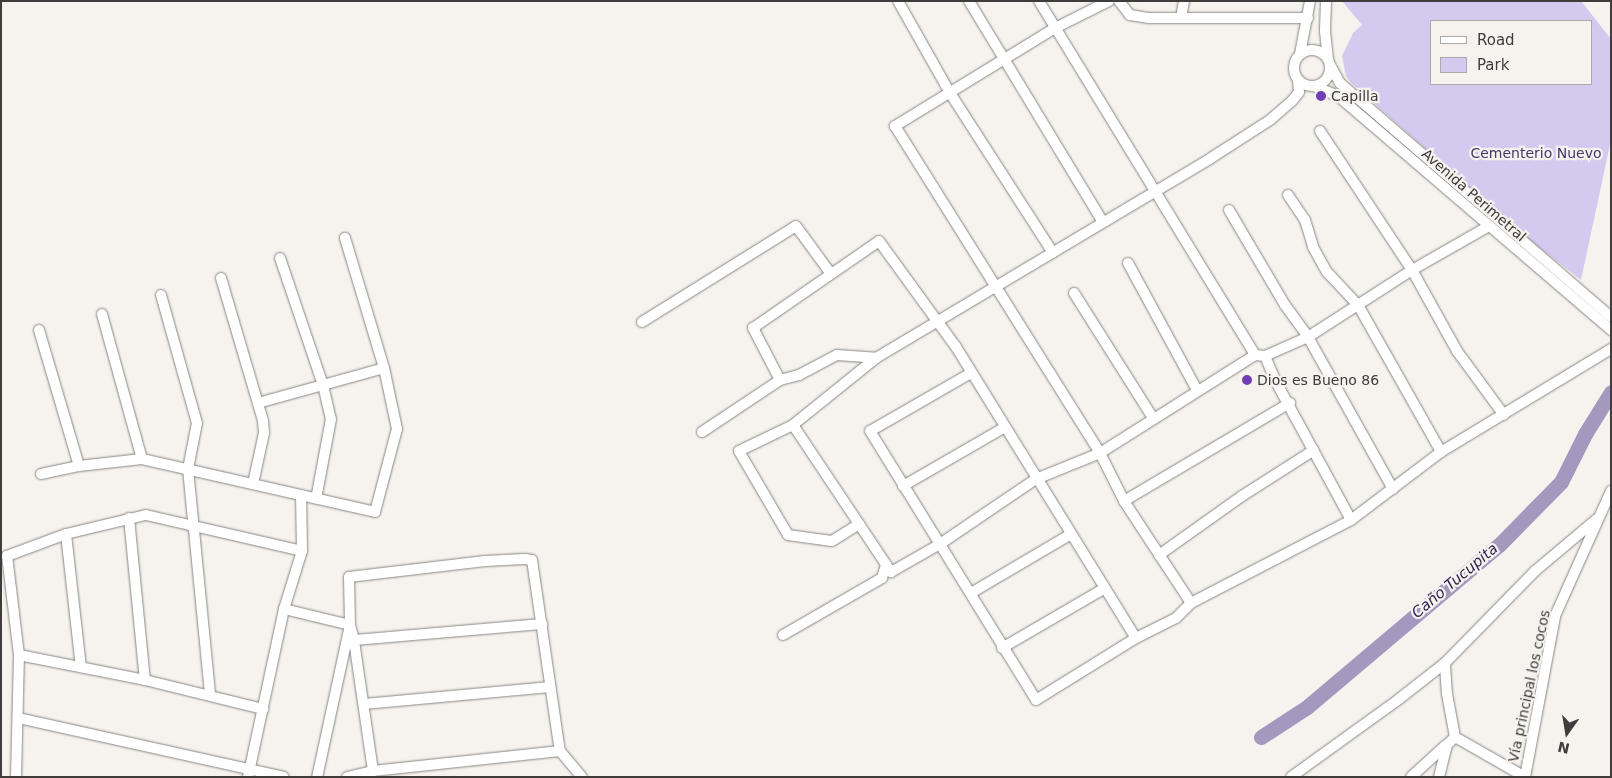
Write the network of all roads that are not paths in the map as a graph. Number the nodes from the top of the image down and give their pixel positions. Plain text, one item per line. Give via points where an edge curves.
1 (898, 1) edge
2 (969, 1) edge
3 (1040, 1) edge
4 (1109, 1) edge
5 (1119, 1) edge
6 (1184, 1) edge
7 (1310, 1) edge
8 (1326, 1) edge
9 (1181, 18) junction
10 (1308, 18) junction
11 (1055, 28) junction
12 (1300, 54) junction
13 (1004, 61) junction
14 (1329, 62) junction
15 (1298, 80) junction
16 (1316, 87) junction
17 (950, 93) junction
18 (1320, 132) dead end
19 (1155, 191) junction
20 (1288, 195) dead end
21 (1229, 210) dead end
22 (1103, 222) junction
23 (1489, 226) junction
24 (344, 238) dead end
25 (1053, 253) junction
26 (280, 258) dead end
27 (1128, 263) dead end
28 (1412, 270) junction
29 (831, 274) junction
30 (221, 278) dead end
31 (996, 288) junction
32 (1074, 293) dead end
33 (161, 295) dead end
34 (1358, 305) junction
35 (102, 314) dead end
36 (1611, 317) edge
37 (642, 322) dead end
38 (938, 322) junction
39 (39, 330) dead end
40 (1611, 330) edge
41 (1308, 337) junction
42 (1611, 349) edge
43 (1260, 356) junction
44 (876, 358) junction
45 (384, 368) junction
46 (971, 373) junction
47 (780, 380) junction
48 (323, 385) junction
49 (1197, 390) junction
50 (258, 402) junction
51 (1290, 403) junction
52 (1504, 416) junction
53 (1153, 418) junction
54 (793, 425) junction
55 (1005, 427) junction
56 (702, 432) dead end
57 (1314, 450) junction
58 (1440, 452) junction
59 (1100, 453) junction
60 (142, 459) junction
61 (79, 466) junction
62 (188, 469) junction
63 (41, 474) dead end
64 (1036, 479) junction
65 (253, 484) junction
66 (903, 486) junction
67 (1393, 489) junction
68 (1611, 491) edge
69 (302, 495) junction
70 (316, 499) junction
71 (1124, 501) junction
72 (129, 518) junction
73 (1597, 519) junction
74 (1351, 520) junction
75 (859, 524) junction
76 (192, 526) junction
77 (66, 534) junction
78 (1071, 534) junction
79 (940, 544) junction
80 (302, 551) junction
81 (1159, 555) junction
82 (886, 565) junction
83 (1105, 588) junction
84 (971, 593) junction
85 (1191, 603) junction
86 (284, 609) junction
87 (542, 624) junction
88 (350, 625) junction
89 (783, 635) dead end
90 (1136, 638) junction
91 (354, 640) junction
92 (1002, 648) junction
93 (18, 655) junction
94 (1445, 663) junction
95 (81, 666) junction
96 (145, 680) junction
97 (550, 687) junction
98 (210, 694) junction
99 (364, 704) junction
100 (263, 709) junction
101 (18, 718) junction
102 (1455, 737) junction
103 (1447, 745) junction
104 (560, 751) junction
105 (373, 771) junction
106 (249, 773) edge
107 (16, 777) edge
108 (284, 777) edge
109 (317, 777) edge
110 (347, 777) edge
111 (582, 777) edge
112 (1291, 777) edge
113 (1411, 777) edge
114 (1438, 777) edge
115 (1525, 777) edge

1 - 17 street
2 - 13 street
3 - 11 street
4 - 11 street
5 - 9 street via 1130,15
6 - 9 street
7 - 10 street
8 - 14 street, Avenida Perimetral
9 - 10 street
10 - 12 street
11 - 13 street
11 - 19 street
12 - 14 street via 1318,51
12 - 15 street via 1294,68
13 - 17 street
13 - 22 street
14 - 16 street via 1327,80
14 - 36 street, Avenida Perimetral via 1340,82
15 - 16 street
15 - 19 street via 1299,92 1285,109
16 - 23 street, Avenida Perimetral via 1338,96
17 - 25 street
17 - 31 street via 895,126
18 - 28 street
19 - 22 street
19 - 43 street
20 - 34 street via 1305,220 1313,246 1328,272
21 - 41 street
22 - 25 street
23 - 28 street
23 - 40 street, Avenida Perimetral
24 - 45 street
25 - 31 street
26 - 48 street
27 - 49 street
28 - 34 street
28 - 52 street via 1457,351
29 - 37 street via 796,226
29 - 38 street via 878,242
29 - 47 street via 753,328
30 - 50 street
31 - 38 street
31 - 59 street
32 - 53 street
33 - 62 street via 197,422
34 - 41 street
34 - 58 street
35 - 60 street
38 - 44 street
38 - 46 street
39 - 61 street
41 - 43 street
41 - 67 street
42 - 52 street
43 - 49 street
43 - 51 street
44 - 47 street via 837,355 799,375
44 - 54 street
45 - 48 street
45 - 70 street via 396,429 375,512
46 - 55 street
46 - 66 street via 870,431
47 - 56 street
48 - 50 street
48 - 70 street via 331,418
49 - 53 street
50 - 65 street via 264,433
51 - 57 street
51 - 71 street
52 - 58 street
53 - 59 street
54 - 75 street
54 - 75 street via 739,451 788,535 832,541
55 - 64 street
55 - 66 street
57 - 74 street
57 - 81 street
58 - 67 street
59 - 64 street
59 - 71 street
60 - 61 street
60 - 62 street
61 - 63 street
62 - 65 street
62 - 76 street
64 - 78 street
64 - 79 street
65 - 69 street
66 - 79 street
67 - 74 street
68 - 73 street, Vía principal los cocos
69 - 70 street
69 - 80 street
71 - 81 street
72 - 76 street via 146,515
72 - 77 street
72 - 96 street
73 - 94 street via 1535,571
73 - 115 street, Vía principal los cocos via 1555,616
74 - 85 street
75 - 82 street
76 - 80 street
76 - 98 street
77 - 93 street via 7,556
77 - 95 street
78 - 83 street
78 - 84 street
79 - 82 street via 891,572
79 - 84 street
80 - 86 street
81 - 85 street
82 - 89 street via 882,578
83 - 90 street
83 - 92 street
84 - 92 street
85 - 90 street via 1176,618
86 - 88 street
86 - 100 street
87 - 88 street via 532,560 525,559 349,577
87 - 91 street
87 - 97 street
88 - 91 street
88 - 109 street
90 - 92 street via 1036,700
91 - 99 street
93 - 95 street
93 - 101 street
94 - 102 street
94 - 112 street
95 - 96 street
96 - 98 street
97 - 99 street
97 - 104 street
98 - 100 street
99 - 105 street
100 - 106 street
101 - 106 street
101 - 107 street
102 - 103 street
102 - 115 street
103 - 113 street
103 - 114 street
104 - 105 street
104 - 111 street
105 - 110 street
106 - 108 street

